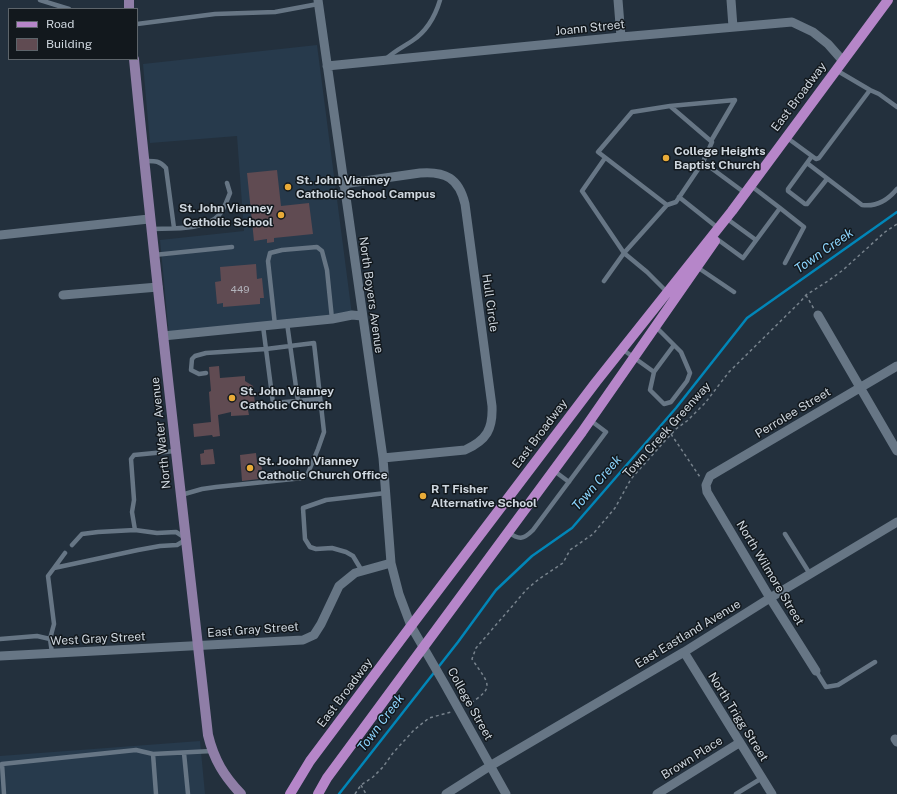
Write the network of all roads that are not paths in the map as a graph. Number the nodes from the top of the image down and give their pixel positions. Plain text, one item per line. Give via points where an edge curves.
1 (40, 0) edge
2 (440, 0) edge
3 (618, 0) edge
4 (731, 0) edge
5 (888, 0) edge
6 (318, 2) edge
7 (66, 8) edge
8 (138, 24) edge
9 (733, 27) junction
10 (620, 37) junction
11 (134, 60) edge
12 (385, 60) junction
13 (842, 61) junction
14 (327, 66) junction
15 (836, 70) junction
16 (870, 90) junction
17 (670, 106) junction
18 (897, 107) edge
19 (786, 137) junction
20 (711, 141) junction
21 (812, 156) junction
22 (606, 158) junction
23 (144, 161) junction
24 (703, 162) junction
25 (807, 163) junction
26 (827, 179) junction
27 (226, 183) dead end
28 (343, 184) junction
29 (748, 189) junction
30 (897, 189) edge
31 (679, 197) junction
32 (667, 205) junction
33 (780, 208) junction
34 (731, 216) junction
35 (150, 224) junction
36 (174, 228) junction
37 (719, 233) junction
38 (0, 235) edge
39 (756, 240) junction
40 (232, 247) dead end
41 (624, 253) junction
42 (154, 254) junction
43 (785, 263) dead end
44 (697, 267) junction
45 (604, 281) dead end
46 (158, 287) junction
47 (667, 292) junction
48 (734, 292) dead end
49 (63, 295) dead end
50 (818, 315) road end
51 (362, 316) junction
52 (332, 319) junction
53 (287, 323) junction
54 (275, 325) junction
55 (263, 326) junction
56 (656, 327) junction
57 (163, 336) junction
58 (674, 345) junction
59 (291, 346) junction
60 (266, 349) junction
61 (622, 349) junction
62 (634, 358) junction
63 (897, 366) edge
64 (654, 372) junction
65 (206, 373) dead end
66 (861, 387) junction
67 (320, 399) junction
68 (298, 401) junction
69 (590, 420) junction
70 (176, 451) junction
71 (897, 451) edge
72 (383, 458) junction
73 (554, 470) junction
74 (569, 482) junction
75 (706, 485) joint
76 (386, 493) junction
77 (181, 495) junction
78 (897, 522) edge
79 (135, 530) junction
80 (508, 532) junction
81 (785, 534) dead end
82 (187, 540) junction
83 (72, 545) dead end
84 (65, 554) dead end
85 (392, 563) junction
86 (54, 568) junction
87 (362, 571) junction
88 (810, 574) junction
89 (770, 598) junction
90 (411, 626) junction
91 (0, 639) edge
92 (50, 639) junction
93 (198, 646) junction
94 (424, 647) junction
95 (684, 652) junction
96 (52, 653) junction
97 (0, 656) edge
98 (875, 662) dead end
99 (816, 671) joint
100 (740, 743) junction
101 (212, 751) junction
102 (184, 753) junction
103 (153, 754) junction
104 (490, 766) junction
105 (762, 778) junction
106 (3, 794) edge
107 (156, 794) edge
108 (188, 794) edge
109 (241, 794) edge
110 (289, 794) edge
111 (318, 794) edge
112 (446, 794) edge
113 (506, 794) edge
114 (657, 794) edge
115 (736, 794) edge
116 (772, 794) edge

1 - 7 lane
2 - 12 lane via 431,22 424,31
3 - 10 street
4 - 9 street
5 - 13 main road, East Broadway
6 - 8 lane via 275,12 215,14
6 - 14 street, North Boyers Avenue
9 - 10 street, Joann Street
9 - 13 street, Joann Street via 792,22 813,32 828,44
10 - 12 street, Joann Street
11 - 23 main road, North Water Avenue
12 - 14 street, Joann Street
13 - 15 main road, East Broadway
14 - 28 street, North Boyers Avenue
15 - 16 lane
15 - 19 main road, East Broadway
16 - 18 lane
16 - 21 lane via 819,158
17 - 20 lane
17 - 20 lane via 735,100
17 - 22 lane via 632,112 598,152
19 - 21 lane
19 - 29 main road, East Broadway
20 - 24 lane
21 - 25 lane
22 - 32 lane
22 - 41 lane via 582,191
23 - 35 main road, North Water Avenue
23 - 36 lane via 161,162 166,168
24 - 29 lane
24 - 31 lane
25 - 26 lane
25 - 26 lane via 788,190 794,196 808,204
26 - 30 lane via 862,205 879,203
27 - 36 lane via 230,193 220,215 211,223
28 - 51 street, North Boyers Avenue
28 - 72 street, Hull Circle via 431,172 451,178 462,194 465,204 492,406 493,418 490,429 474,446 465,450
29 - 33 lane
29 - 34 main road, East Broadway
31 - 32 lane via 676,202
31 - 37 lane
32 - 41 lane
33 - 39 lane
33 - 43 lane via 804,227
34 - 37 main road, East Broadway
34 - 39 lane
35 - 36 lane
35 - 38 street
35 - 42 main road, North Water Avenue
37 - 39 lane via 743,258
37 - 44 main road, East Broadway
37 - 47 main road, East Broadway
40 - 42 lane
41 - 45 lane
41 - 47 lane
42 - 46 main road, North Water Avenue
44 - 48 lane
44 - 56 main road, East Broadway
46 - 49 street
46 - 57 main road, North Water Avenue
47 - 61 main road, East Broadway
50 - 66 street
51 - 52 street
51 - 72 street, North Boyers Avenue
52 - 53 street
52 - 54 lane via 327,270 322,251 317,247 282,250 270,253 268,261
53 - 54 street
53 - 59 lane
54 - 55 street
55 - 57 street
55 - 60 lane
56 - 58 lane
56 - 62 main road, East Broadway
57 - 70 main road, North Water Avenue
58 - 64 lane
58 - 64 lane via 681,352 690,373 671,402 664,404 650,390
59 - 60 lane
59 - 67 lane via 314,343
59 - 68 lane
60 - 65 lane via 195,356 192,359 191,370 199,374
60 - 68 lane via 273,403
61 - 62 lane
61 - 90 main road, East Broadway
62 - 64 lane
62 - 69 main road, East Broadway
63 - 66 street, Perrolee Street
66 - 71 street
66 - 75 street, Perrolee Street via 710,476
67 - 68 lane
67 - 77 lane via 324,432 308,473 303,478 216,487
69 - 73 main road, East Broadway
69 - 74 lane via 606,432
70 - 77 main road, North Water Avenue
70 - 79 lane via 134,455 131,459
72 - 76 street, North Boyers Avenue
73 - 74 lane
73 - 80 main road, East Broadway
74 - 80 lane via 529,535 517,538
75 - 89 street, North Wilmore Street
76 - 85 street, North Boyers Avenue
76 - 87 lane via 326,500 303,508 305,539 310,547 332,548 346,552 353,556
77 - 82 main road, North Water Avenue
78 - 88 street, East Eastland Avenue
79 - 82 lane via 176,532
79 - 83 lane via 82,534
80 - 94 main road, East Broadway
81 - 88 lane
82 - 86 lane via 177,545 132,551
82 - 93 main road, North Water Avenue
84 - 86 lane
85 - 87 street, East Gray Street
85 - 90 street, North Boyers Avenue via 399,594
86 - 92 lane via 48,576 54,624
87 - 93 street, East Gray Street via 355,573 339,586 314,635 303,640
88 - 89 street, East Eastland Avenue
89 - 95 street, East Eastland Avenue
89 - 99 street, North Wilmore Street
90 - 94 street, College Street
90 - 110 main road, East Broadway via 310,761
91 - 92 lane via 37,636
92 - 96 lane
93 - 96 street, West Gray Street
93 - 101 main road, North Water Avenue
94 - 104 street, College Street
94 - 111 main road, East Broadway via 327,778
95 - 100 street, North Trigg Street
95 - 104 street, East Eastland Avenue
96 - 97 street, West Gray Street
98 - 99 lane via 838,685 826,687
100 - 105 street, North Trigg Street
100 - 114 street, Brown Place
101 - 102 lane
101 - 109 main road, North Water Avenue via 229,780
102 - 103 lane
102 - 108 lane
103 - 106 lane via 136,750 2,764
103 - 107 lane
104 - 112 street, East Eastland Avenue
104 - 113 street, College Street
105 - 115 lane
105 - 116 street, North Trigg Street

